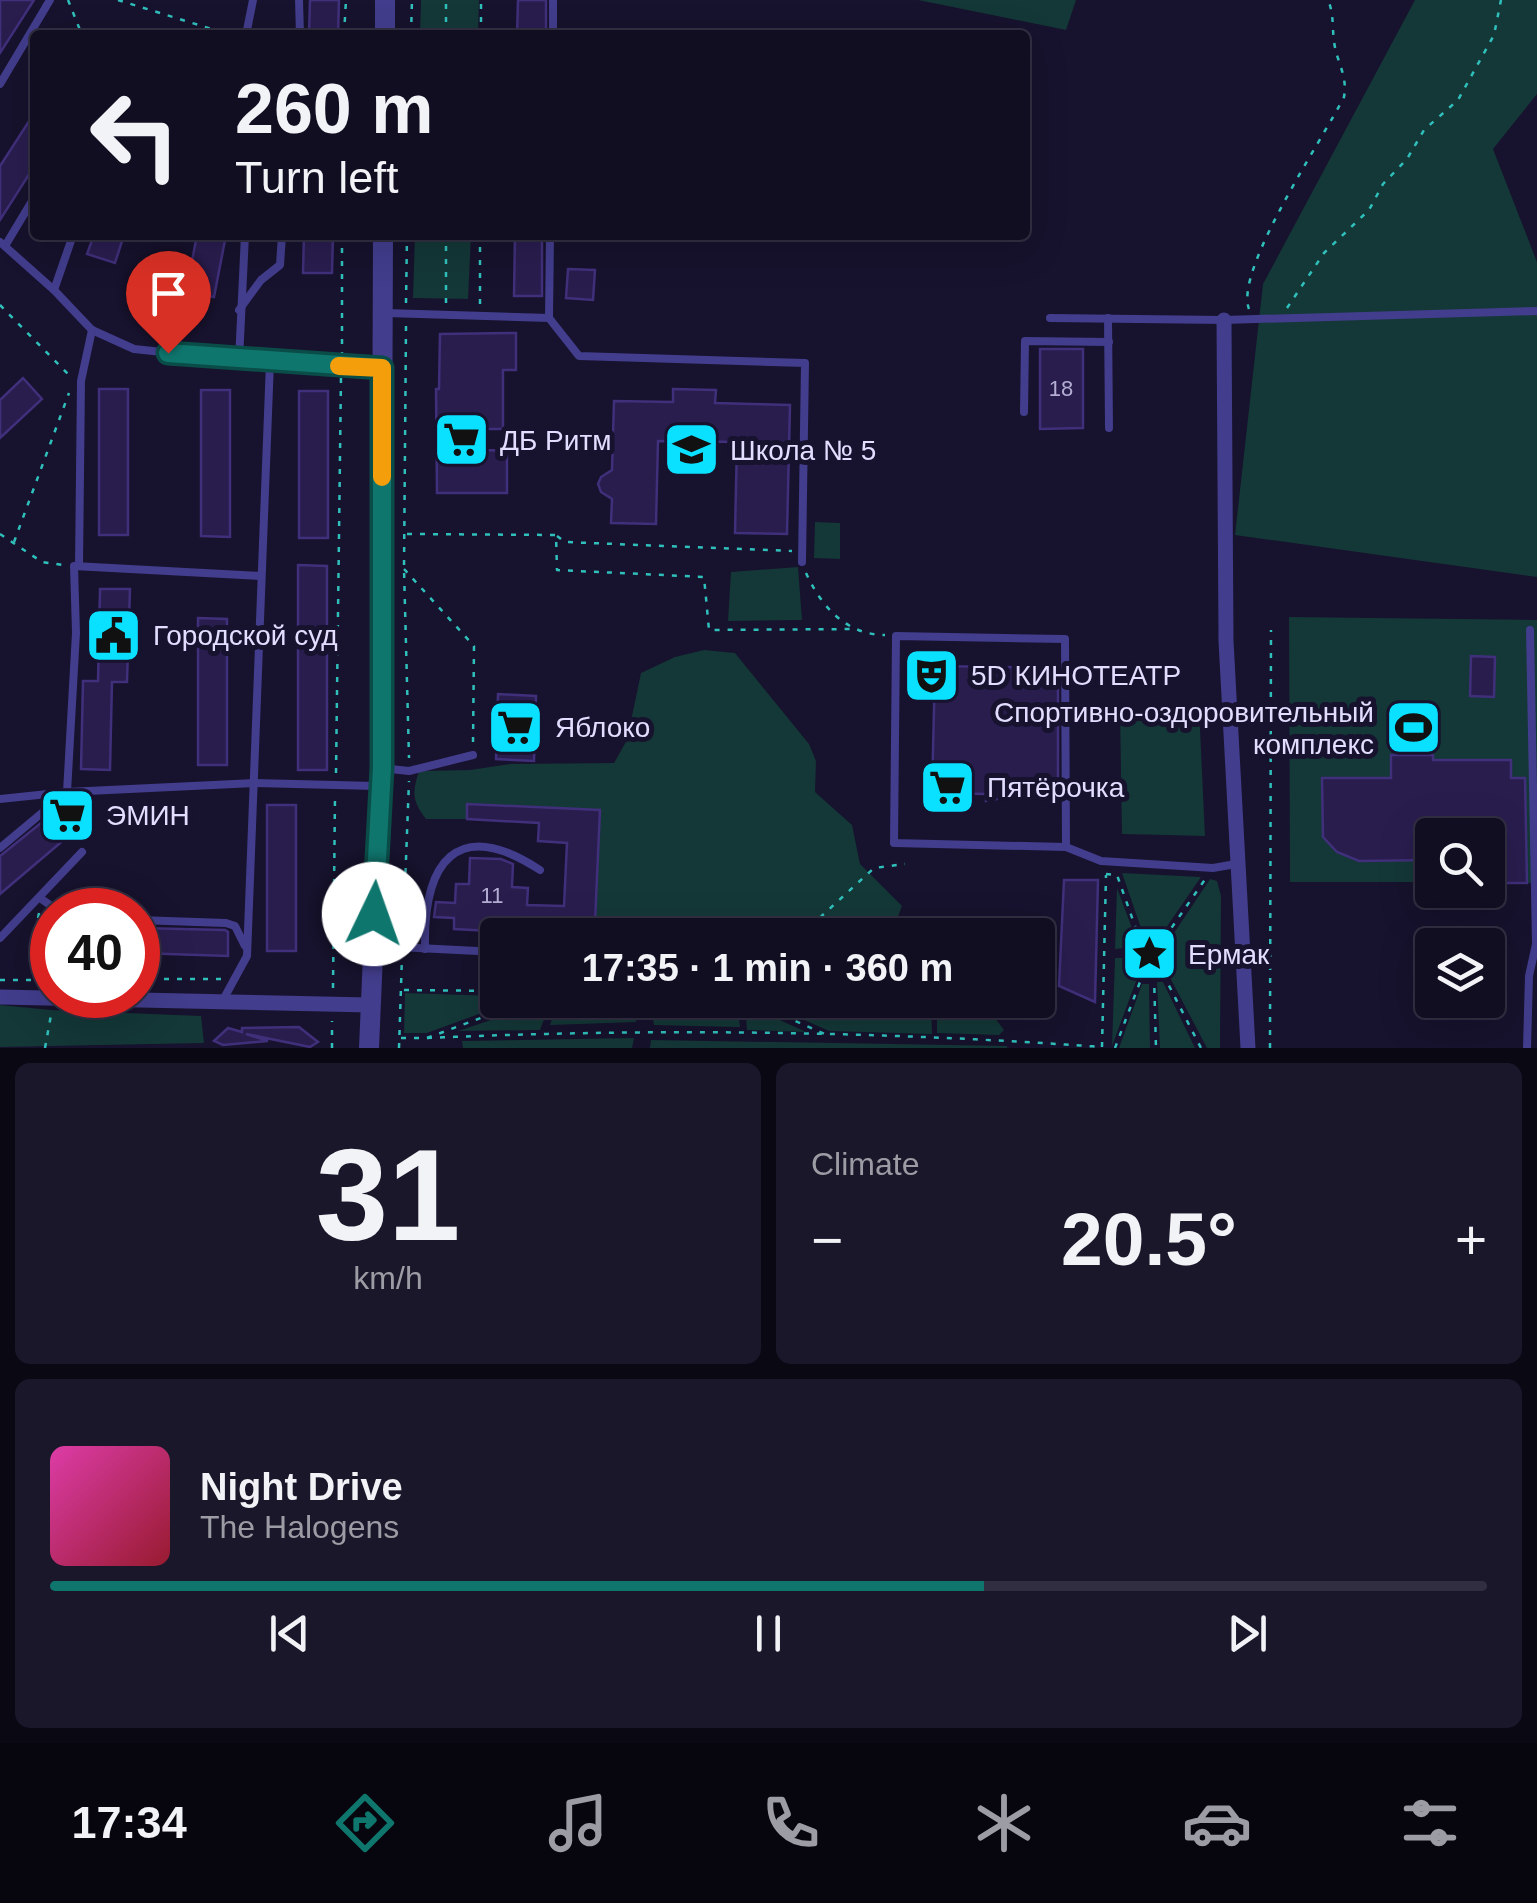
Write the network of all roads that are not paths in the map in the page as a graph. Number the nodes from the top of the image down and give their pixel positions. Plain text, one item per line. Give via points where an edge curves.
1 (50, 0) edge
2 (253, 0) edge
3 (300, 0) edge
4 (385, 0) edge
5 (554, 0) edge
6 (32, 30) edge
7 (247, 30) edge
8 (300, 30) edge
9 (384, 30) edge
10 (553, 30) edge
11 (30, 34) edge
12 (0, 84) edge
13 (30, 203) edge
14 (71, 240) edge
15 (245, 240) edge
16 (282, 240) edge
17 (383, 240) edge
18 (550, 240) edge
19 (2, 244) edge
20 (54, 290) junction
21 (240, 310) junction
22 (1537, 311) edge
23 (382, 313) junction
24 (549, 318) junction
25 (1050, 318) dead end
26 (1108, 318) junction
27 (1224, 320) junction
28 (92, 330) junction
29 (1109, 342) junction
30 (239, 360) junction
31 (270, 362) junction
32 (382, 368) junction
33 (1024, 412) dead end
34 (1109, 428) dead end
35 (802, 562) road end
36 (77, 566) junction
37 (261, 576) junction
38 (1530, 630) dead end
39 (473, 756) road end
40 (381, 777) junction
41 (256, 783) junction
42 (68, 792) junction
43 (0, 799) edge
44 (1066, 847) junction
45 (0, 848) edge
46 (82, 852) dead end
47 (1240, 864) junction
48 (540, 870) dead end
49 (52, 888) edge
50 (30, 911) edge
51 (160, 921) edge
52 (0, 938) edge
53 (373, 946) junction
54 (425, 949) junction
55 (480, 951) edge
56 (247, 956) junction
57 (0, 996) edge
58 (222, 1001) junction
59 (370, 1005) junction
60 (369, 1048) edge
61 (1248, 1048) edge
62 (1527, 1048) edge

1 - 6 lane
2 - 7 lane
3 - 8 lane
4 - 9 street
5 - 10 lane
11 - 12 lane
13 - 19 lane
14 - 20 lane
15 - 21 lane
16 - 21 lane via 280,265
17 - 23 street
18 - 24 lane
19 - 20 lane
20 - 28 lane
21 - 30 lane
22 - 27 lane
23 - 24 lane
23 - 32 street
24 - 35 lane via 580,356 805,363
25 - 26 lane
26 - 27 lane
26 - 29 lane
27 - 47 street via 1226,641
28 - 30 lane via 134,350
28 - 36 lane via 80,381
29 - 33 lane via 1025,341
29 - 34 lane
30 - 31 lane
31 - 32 lane
31 - 37 lane
32 - 40 street
36 - 37 lane
36 - 42 lane
37 - 41 lane
38 - 62 lane via 1536,944 1528,976
39 - 40 lane
40 - 41 lane
40 - 53 street
41 - 42 lane
41 - 56 lane
42 - 43 lane
42 - 45 lane
44 - 44 lane via 894,843 896,636 1065,638
44 - 47 lane via 1101,861
46 - 49 lane
47 - 61 street
48 - 54 lane via 512,852 469,846 446,857 424,914
50 - 52 lane
51 - 56 lane via 235,926
53 - 54 lane
53 - 59 street
54 - 55 lane
56 - 58 lane
57 - 58 street
58 - 59 street
59 - 60 street

